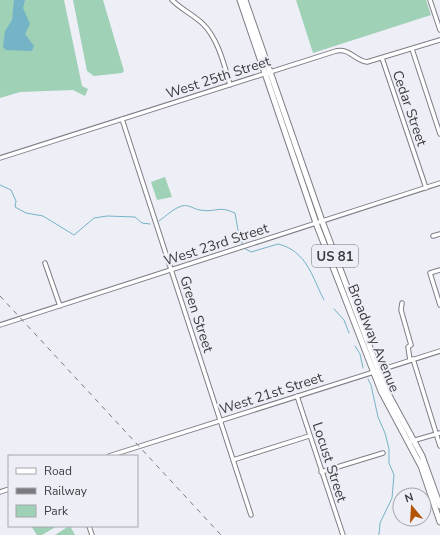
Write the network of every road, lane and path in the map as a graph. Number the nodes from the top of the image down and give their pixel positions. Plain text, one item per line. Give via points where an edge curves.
1 (172, 0) edge
2 (240, 0) edge
3 (245, 0) edge
4 (430, 0) edge
5 (438, 18) edge
6 (440, 30) edge
7 (440, 40) edge
8 (412, 48) junction
9 (382, 58) junction
10 (267, 73) junction
11 (230, 85) junction
12 (122, 119) junction
13 (440, 134) edge
14 (0, 158) edge
15 (440, 184) edge
16 (426, 188) junction
17 (322, 221) junction
18 (316, 223) junction
19 (440, 234) edge
20 (433, 236) dead end
21 (45, 264) dead end
22 (172, 270) junction
23 (440, 270) edge
24 (402, 303) dead end
25 (440, 304) edge
26 (60, 306) junction
27 (0, 326) edge
28 (440, 350) edge
29 (411, 360) junction
30 (376, 371) junction
31 (297, 396) junction
32 (220, 421) junction
33 (438, 433) edge
34 (309, 436) junction
35 (411, 441) junction
36 (440, 446) edge
37 (383, 453) dead end
38 (113, 455) edge
39 (233, 460) junction
40 (322, 472) junction
41 (440, 506) edge
42 (251, 515) dead end
43 (439, 516) edge
44 (440, 522) edge
45 (342, 535) edge

1 - 11 street via 208,30 219,51
2 - 10 highway, Broadway Avenue / US 81
3 - 10 highway, Broadway Avenue / US 81
4 - 5 street
5 - 6 street
7 - 8 street, West 25th Street
8 - 9 street, West 25th Street
8 - 13 street
9 - 10 street, West 25th Street via 364,62 348,51 340,50
9 - 16 street, Cedar Street
10 - 11 street, West 25th Street
10 - 17 highway, Broadway Avenue / US 81
10 - 18 highway, Broadway Avenue / US 81
11 - 12 street, West 25th Street
12 - 14 street, West 25th Street
12 - 22 street, Green Street
15 - 16 street, West 23rd Street
16 - 17 street, West 23rd Street
17 - 18 street, West 23rd Street
17 - 30 highway, Broadway Avenue / US 81
18 - 22 street, West 23rd Street
18 - 30 highway, Broadway Avenue / US 81
19 - 20 street
21 - 26 street
22 - 26 street, West 23rd Street
22 - 32 street, Green Street
23 - 25 street via 430,273
24 - 29 street via 401,310 411,345
26 - 27 street, West 23rd Street
28 - 29 street, West 21st Street
29 - 30 street, West 21st Street
29 - 33 street
30 - 31 street, West 21st Street
30 - 35 highway, Broadway Avenue / US 81 via 386,402
31 - 32 street, West 21st Street
31 - 34 street, Locust Street
32 - 38 street, West 21st Street
32 - 39 street, Green Street
33 - 35 street
33 - 36 street
34 - 39 street
34 - 40 street, Locust Street
35 - 41 highway, Broadway Avenue / US 81 via 425,463
35 - 43 highway, Broadway Avenue / US 81
37 - 40 street
39 - 42 street, Green Street
40 - 45 street, Locust Street
43 - 44 highway, Broadway Avenue / US 81

